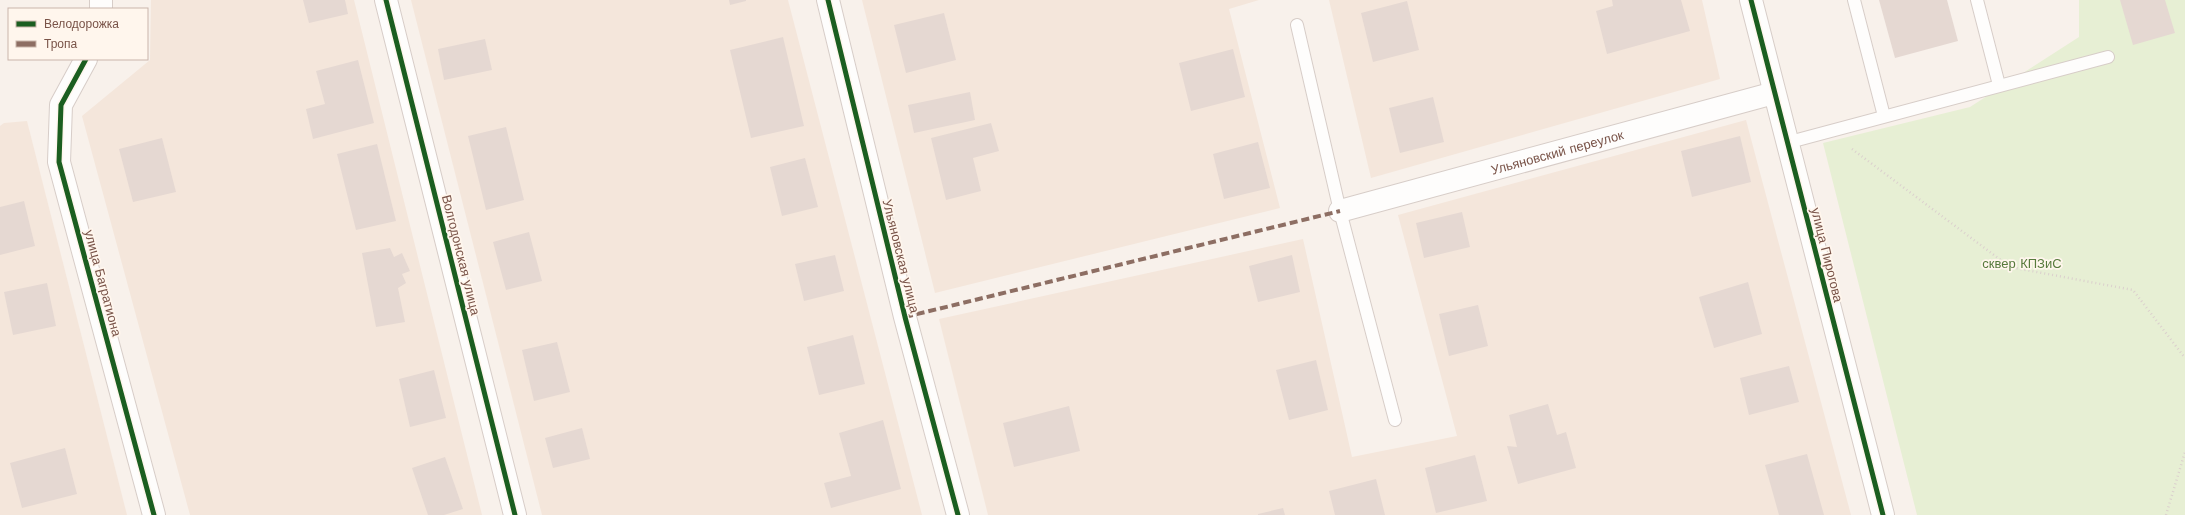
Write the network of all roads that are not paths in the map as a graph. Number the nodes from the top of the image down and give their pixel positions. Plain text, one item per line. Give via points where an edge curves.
1 (386, 0) edge
2 (828, 0) edge
3 (1751, 0) edge
4 (1854, 0) edge
5 (1977, 0) edge
6 (1297, 25) dead end
7 (2108, 57) dead end
8 (85, 60) edge
9 (1999, 86) junction
10 (1774, 93) junction
11 (1884, 116) junction
12 (1786, 143) junction
13 (1340, 211) junction
14 (1395, 420) dead end
15 (154, 515) edge
16 (515, 515) edge
17 (958, 515) edge
18 (1882, 515) edge

1 - 16 street, Волгодонская улица
2 - 17 street, Ульяновская улица via 905,317
3 - 10 street, улица Пирогова
4 - 11 lane
5 - 9 lane
6 - 13 lane
7 - 9 lane
8 - 15 street, улица Багратиона via 61,105 59,162
9 - 11 lane
10 - 12 street, улица Пирогова
10 - 13 street, Ульяновский переулок
11 - 12 lane
12 - 18 street, улица Пирогова
13 - 14 lane

